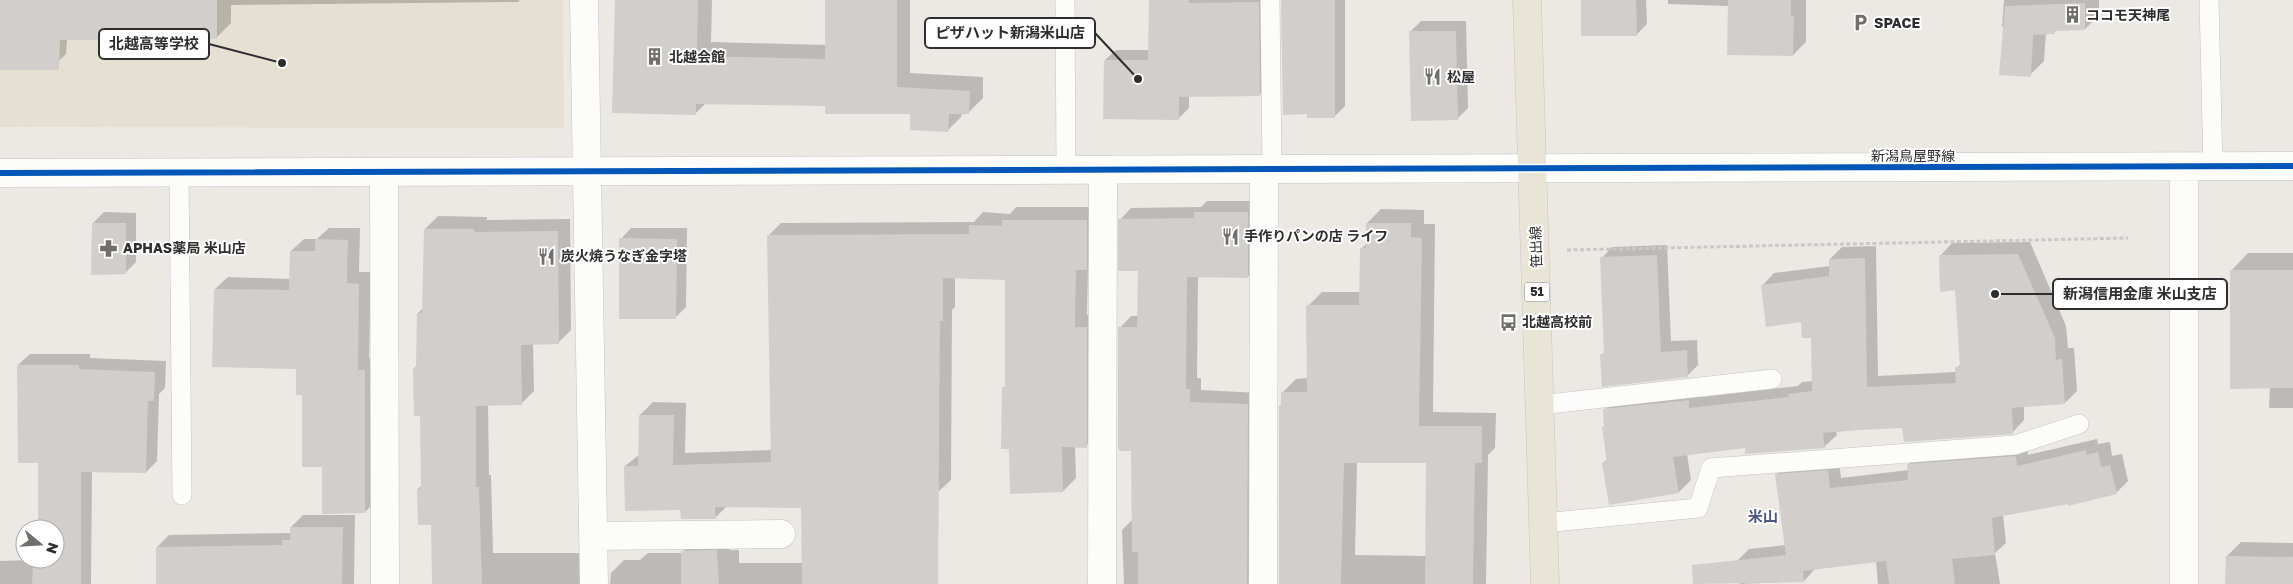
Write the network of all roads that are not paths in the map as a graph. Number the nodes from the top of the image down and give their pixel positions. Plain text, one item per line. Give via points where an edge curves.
1 (584, 0) edge
2 (1065, 0) edge
3 (1270, 0) edge
4 (1527, 0) edge
5 (2209, 0) edge
6 (2293, 166) edge
7 (2184, 168) junction
8 (2213, 168) junction
9 (1534, 169) junction
10 (1066, 170) junction
11 (1103, 170) junction
12 (1268, 170) junction
13 (586, 171) junction
14 (179, 172) junction
15 (384, 172) junction
16 (0, 173) edge
17 (1772, 380) dead end
18 (1540, 405) junction
19 (2079, 424) dead end
20 (182, 495) dead end
21 (1543, 523) junction
22 (781, 534) dead end
23 (593, 536) junction
24 (385, 584) edge
25 (594, 584) edge
26 (1102, 584) edge
27 (1263, 584) edge
28 (1544, 584) edge
29 (2184, 584) edge

1 - 13 street
2 - 10 lane
3 - 12 lane
4 - 9 main road, 笹出線 / 51
5 - 8 lane
6 - 8 street, 新潟鳥屋野線
7 - 8 street, 新潟鳥屋野線
7 - 9 street, 新潟鳥屋野線
7 - 29 street
9 - 12 street, 新潟鳥屋野線
9 - 18 main road, 笹出線 / 51
10 - 11 street, 新潟鳥屋野線
10 - 13 street, 新潟鳥屋野線
11 - 12 street, 新潟鳥屋野線
11 - 26 street
12 - 27 street
13 - 15 street, 新潟鳥屋野線
13 - 23 street
14 - 15 street, 新潟鳥屋野線
14 - 16 street, 新潟鳥屋野線
14 - 20 lane
15 - 24 street
17 - 18 lane
18 - 21 main road, 笹出線 / 51
19 - 21 lane via 2015,444 1710,468 1698,508
21 - 28 main road, 笹出線 / 51
22 - 23 street
23 - 25 street

